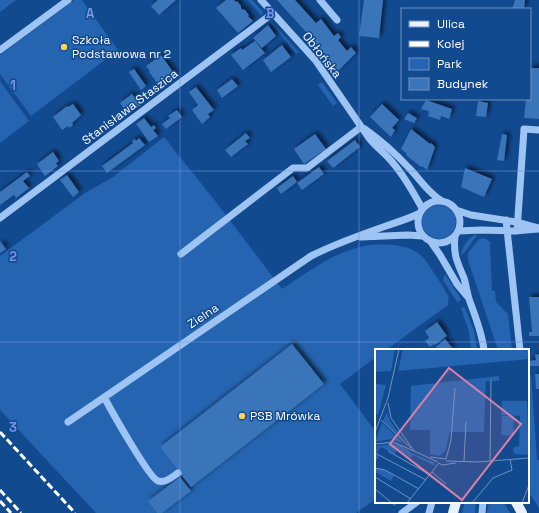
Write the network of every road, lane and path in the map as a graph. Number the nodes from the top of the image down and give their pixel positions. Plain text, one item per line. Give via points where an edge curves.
1 (68, 0) edge
2 (261, 0) edge
3 (320, 0) edge
4 (273, 13) junction
5 (337, 20) dead end
6 (0, 50) edge
7 (361, 127) junction
8 (539, 130) edge
9 (442, 201) junction
10 (456, 210) junction
11 (420, 211) junction
12 (0, 218) edge
13 (506, 220) junction
14 (518, 222) junction
15 (539, 228) edge
16 (506, 230) junction
17 (517, 231) junction
18 (457, 234) junction
19 (422, 236) junction
20 (354, 237) junction
21 (430, 242) junction
22 (181, 254) dead end
23 (469, 297) junction
24 (484, 349) edge
25 (520, 349) edge
26 (104, 397) junction
27 (68, 422) dead end
28 (178, 473) dead end
29 (416, 503) edge
30 (432, 503) edge
31 (456, 503) edge
32 (483, 503) edge
33 (517, 503) edge
34 (402, 513) edge
35 (430, 513) edge
36 (453, 513) edge
37 (482, 513) edge
38 (522, 513) edge

1 - 6 street
2 - 4 street, Obłońska
3 - 5 street
4 - 7 street, Obłońska via 316,61
4 - 12 street, Stanisława Staszica
7 - 9 street, Obłońska via 396,156
7 - 11 street, Obłońska via 405,178
7 - 22 street via 307,168 293,168
8 - 14 street via 524,129
9 - 10 street via 448,202
9 - 11 street via 434,201
10 - 13 street
10 - 18 street via 460,220
11 - 19 street via 417,226
11 - 20 street, Zielna via 404,220
13 - 14 street
13 - 16 street
14 - 15 street
14 - 17 street
15 - 17 street
16 - 17 street
16 - 18 street via 481,230
16 - 25 street
18 - 21 street via 444,243
18 - 23 street via 455,255
19 - 20 street, Zielna
19 - 21 street
20 - 26 street, Zielna via 311,256
21 - 23 street via 457,284
23 - 24 street
26 - 27 street, Zielna
26 - 28 street via 154,479 166,481
29 - 34 street
30 - 35 street
31 - 36 main road
32 - 37 street
33 - 38 main road

